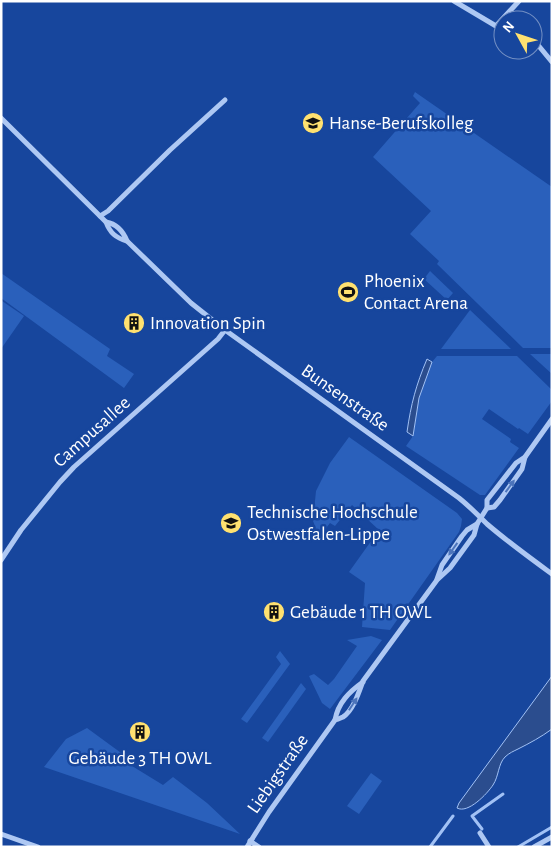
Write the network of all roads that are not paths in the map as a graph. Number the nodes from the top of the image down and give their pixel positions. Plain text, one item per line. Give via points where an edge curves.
1 (454, 1) edge
2 (493, 24) edge
3 (543, 51) edge
4 (552, 62) edge
5 (225, 100) dead end
6 (1, 118) edge
7 (100, 216) junction
8 (225, 330) junction
9 (552, 419) edge
10 (525, 457) junction
11 (487, 508) junction
12 (480, 517) junction
13 (477, 524) junction
14 (1, 560) edge
15 (552, 574) edge
16 (437, 580) junction
17 (363, 681) junction
18 (335, 720) junction
19 (480, 833) dead end
20 (1, 834) edge
21 (552, 837) edge
22 (20, 840) junction
23 (250, 841) junction
24 (18, 847) edge
25 (38, 847) edge
26 (247, 847) edge
27 (259, 847) edge
28 (489, 847) edge
29 (534, 847) edge

1 - 2 street
3 - 4 street
5 - 7 street
6 - 7 street, Bunsenstraße
7 - 8 street, Bunsenstraße via 112,233 127,241 191,303
8 - 12 street, Bunsenstraße via 459,498
8 - 14 street, Campusallee via 74,467 21,530
9 - 10 street, Liebigstraße
10 - 11 street, Liebigstraße via 516,463 487,500
11 -> 10 street, Liebigstraße via 494,507 500,500 522,469
11 - 12 street, Liebigstraße
12 - 13 street, Liebigstraße
12 - 15 street, Bunsenstraße
13 - 16 street, Liebigstraße via 474,536
13 -> 16 street, Liebigstraße via 462,536 442,565
16 - 17 street, Liebigstraße
17 - 18 street, Liebigstraße via 350,691 337,710
18 -> 17 street, Liebigstraße via 344,716 357,699
18 - 23 street, Liebigstraße
19 - 28 street
20 - 22 street
21 - 29 street
22 - 24 street
22 - 25 street
23 - 26 street, Liebigstraße
23 - 27 street

